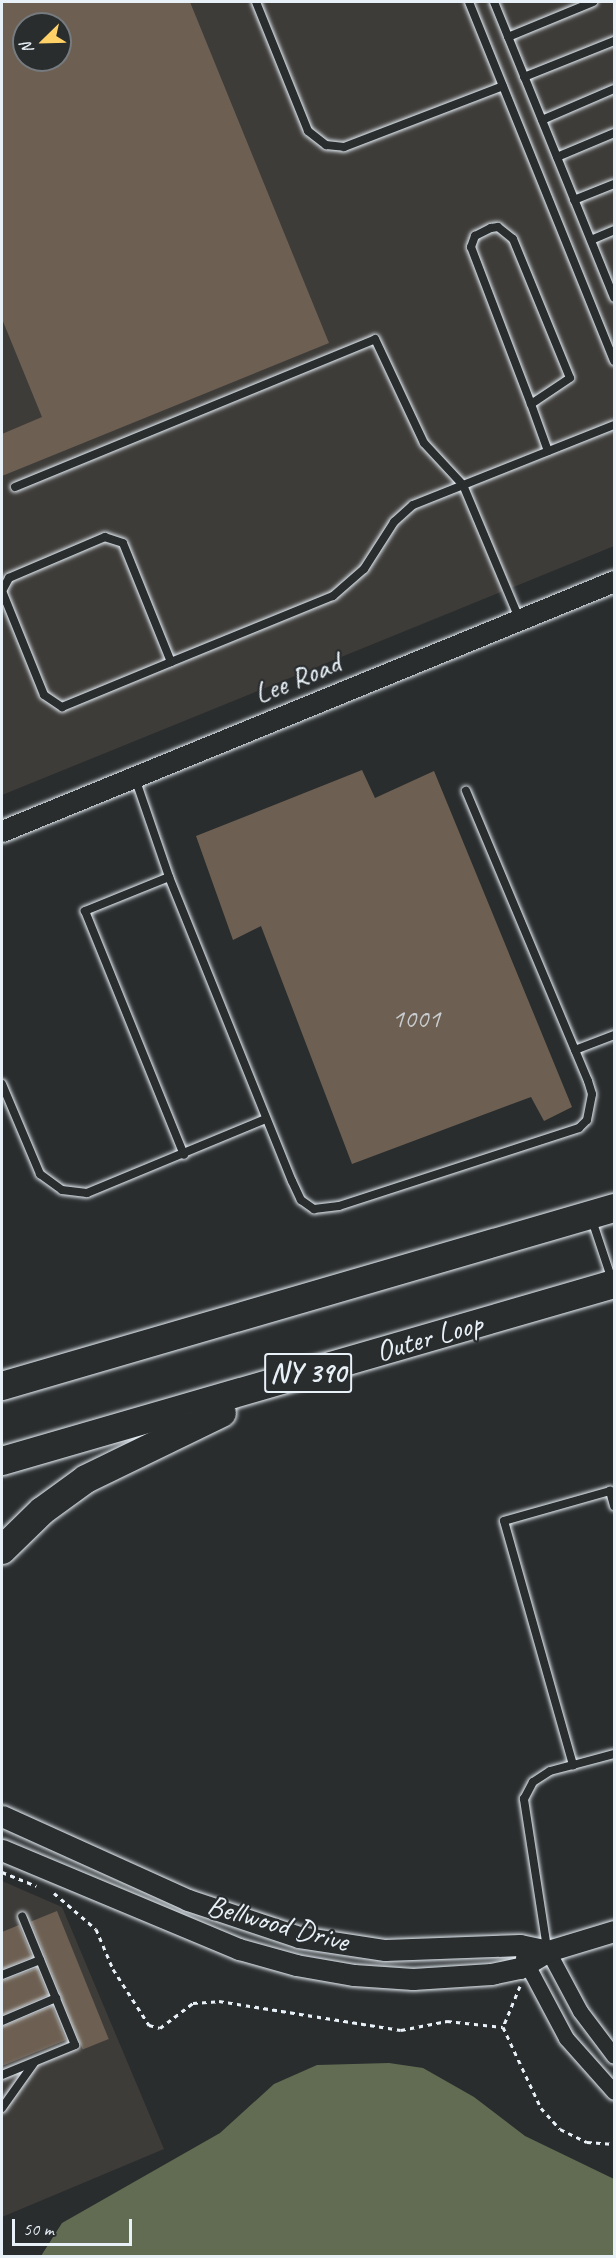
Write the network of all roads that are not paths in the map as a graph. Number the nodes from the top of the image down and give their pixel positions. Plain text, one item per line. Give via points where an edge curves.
1 (256, 2) edge
2 (469, 2) edge
3 (494, 2) edge
4 (592, 2) edge
5 (508, 37) junction
6 (615, 41) edge
7 (524, 77) junction
8 (503, 86) junction
9 (615, 89) edge
10 (542, 120) junction
11 (615, 133) edge
12 (557, 157) junction
13 (615, 184) edge
14 (574, 200) junction
15 (615, 230) edge
16 (591, 240) junction
17 (611, 277) edge
18 (615, 298) edge
19 (615, 361) edge
20 (531, 404) junction
21 (615, 425) edge
22 (548, 452) junction
23 (463, 485) junction
24 (15, 487) dead end
25 (615, 581) edge
26 (520, 620) junction
27 (171, 662) junction
28 (135, 777) junction
29 (466, 791) dead end
30 (2, 831) edge
31 (169, 877) junction
32 (615, 1035) edge
33 (575, 1050) junction
34 (2, 1084) edge
35 (266, 1119) junction
36 (184, 1155) junction
37 (602, 1212) edge
38 (614, 1284) edge
39 (353, 1359) junction
40 (2, 1386) edge
41 (2, 1461) edge
42 (615, 1506) edge
43 (2, 1550) edge
44 (615, 1754) edge
45 (573, 1766) junction
46 (2, 1816) edge
47 (2, 1850) edge
48 (22, 1916) dead end
49 (615, 1931) edge
50 (548, 1951) junction
51 (524, 1955) junction
52 (40, 1960) junction
53 (2, 1975) edge
54 (56, 1998) junction
55 (2, 2021) edge
56 (615, 2056) edge
57 (35, 2061) junction
58 (2, 2075) edge
59 (615, 2092) edge
60 (2, 2108) edge

1 - 8 lane via 308,131 326,145 344,147
2 - 8 lane
3 - 5 lane
4 - 5 lane
5 - 7 lane
6 - 7 lane
7 - 10 lane
8 - 19 lane
9 - 10 lane
10 - 12 lane
11 - 12 lane
12 - 14 lane
13 - 14 lane
14 - 16 lane
15 - 16 lane
16 - 17 lane
17 - 18 lane
20 - 20 lane via 471,247 475,236 491,228 498,227 513,239 570,378 568,384
20 - 22 lane
21 - 22 lane
22 - 23 lane
23 - 24 lane via 424,443 375,339
23 - 26 lane
23 - 27 lane via 404,511 364,569 333,596
25 - 26 street, Lee Road
26 - 28 street, Lee Road
27 - 27 lane via 62,707 44,695 2,591 9,578 105,537 123,543
28 - 30 street, Lee Road
28 - 31 lane
29 - 33 lane
31 - 35 lane
31 - 36 lane via 85,911
32 - 33 lane
33 - 35 lane via 592,1094 587,1120 579,1128 339,1206 314,1209 301,1200
34 - 36 lane via 40,1174 62,1190 87,1193
35 - 36 lane
37 - 38 lane
37 - 40 highway, NY 390
38 - 39 highway, Outer Loop / NY 390
39 - 41 highway, Outer Loop / NY 390
39 - 43 highway via 117,1461 52,1502
42 - 45 lane via 610,1491 504,1521
44 - 45 lane
45 - 50 lane via 550,1771 532,1782 524,1798
46 - 51 street, Bellwood Drive via 188,1900 299,1937 356,1948
47 - 51 street, Bellwood Drive via 212,1939 296,1965 413,1979 491,1974
48 - 52 lane
49 - 50 street, Bellwood Drive
50 - 51 street, Bellwood Drive
50 - 56 street via 580,2010
51 - 59 street via 566,2038
52 - 53 lane
52 - 54 lane
54 - 55 lane
54 - 57 lane via 75,2045
57 - 58 lane
57 - 60 lane

